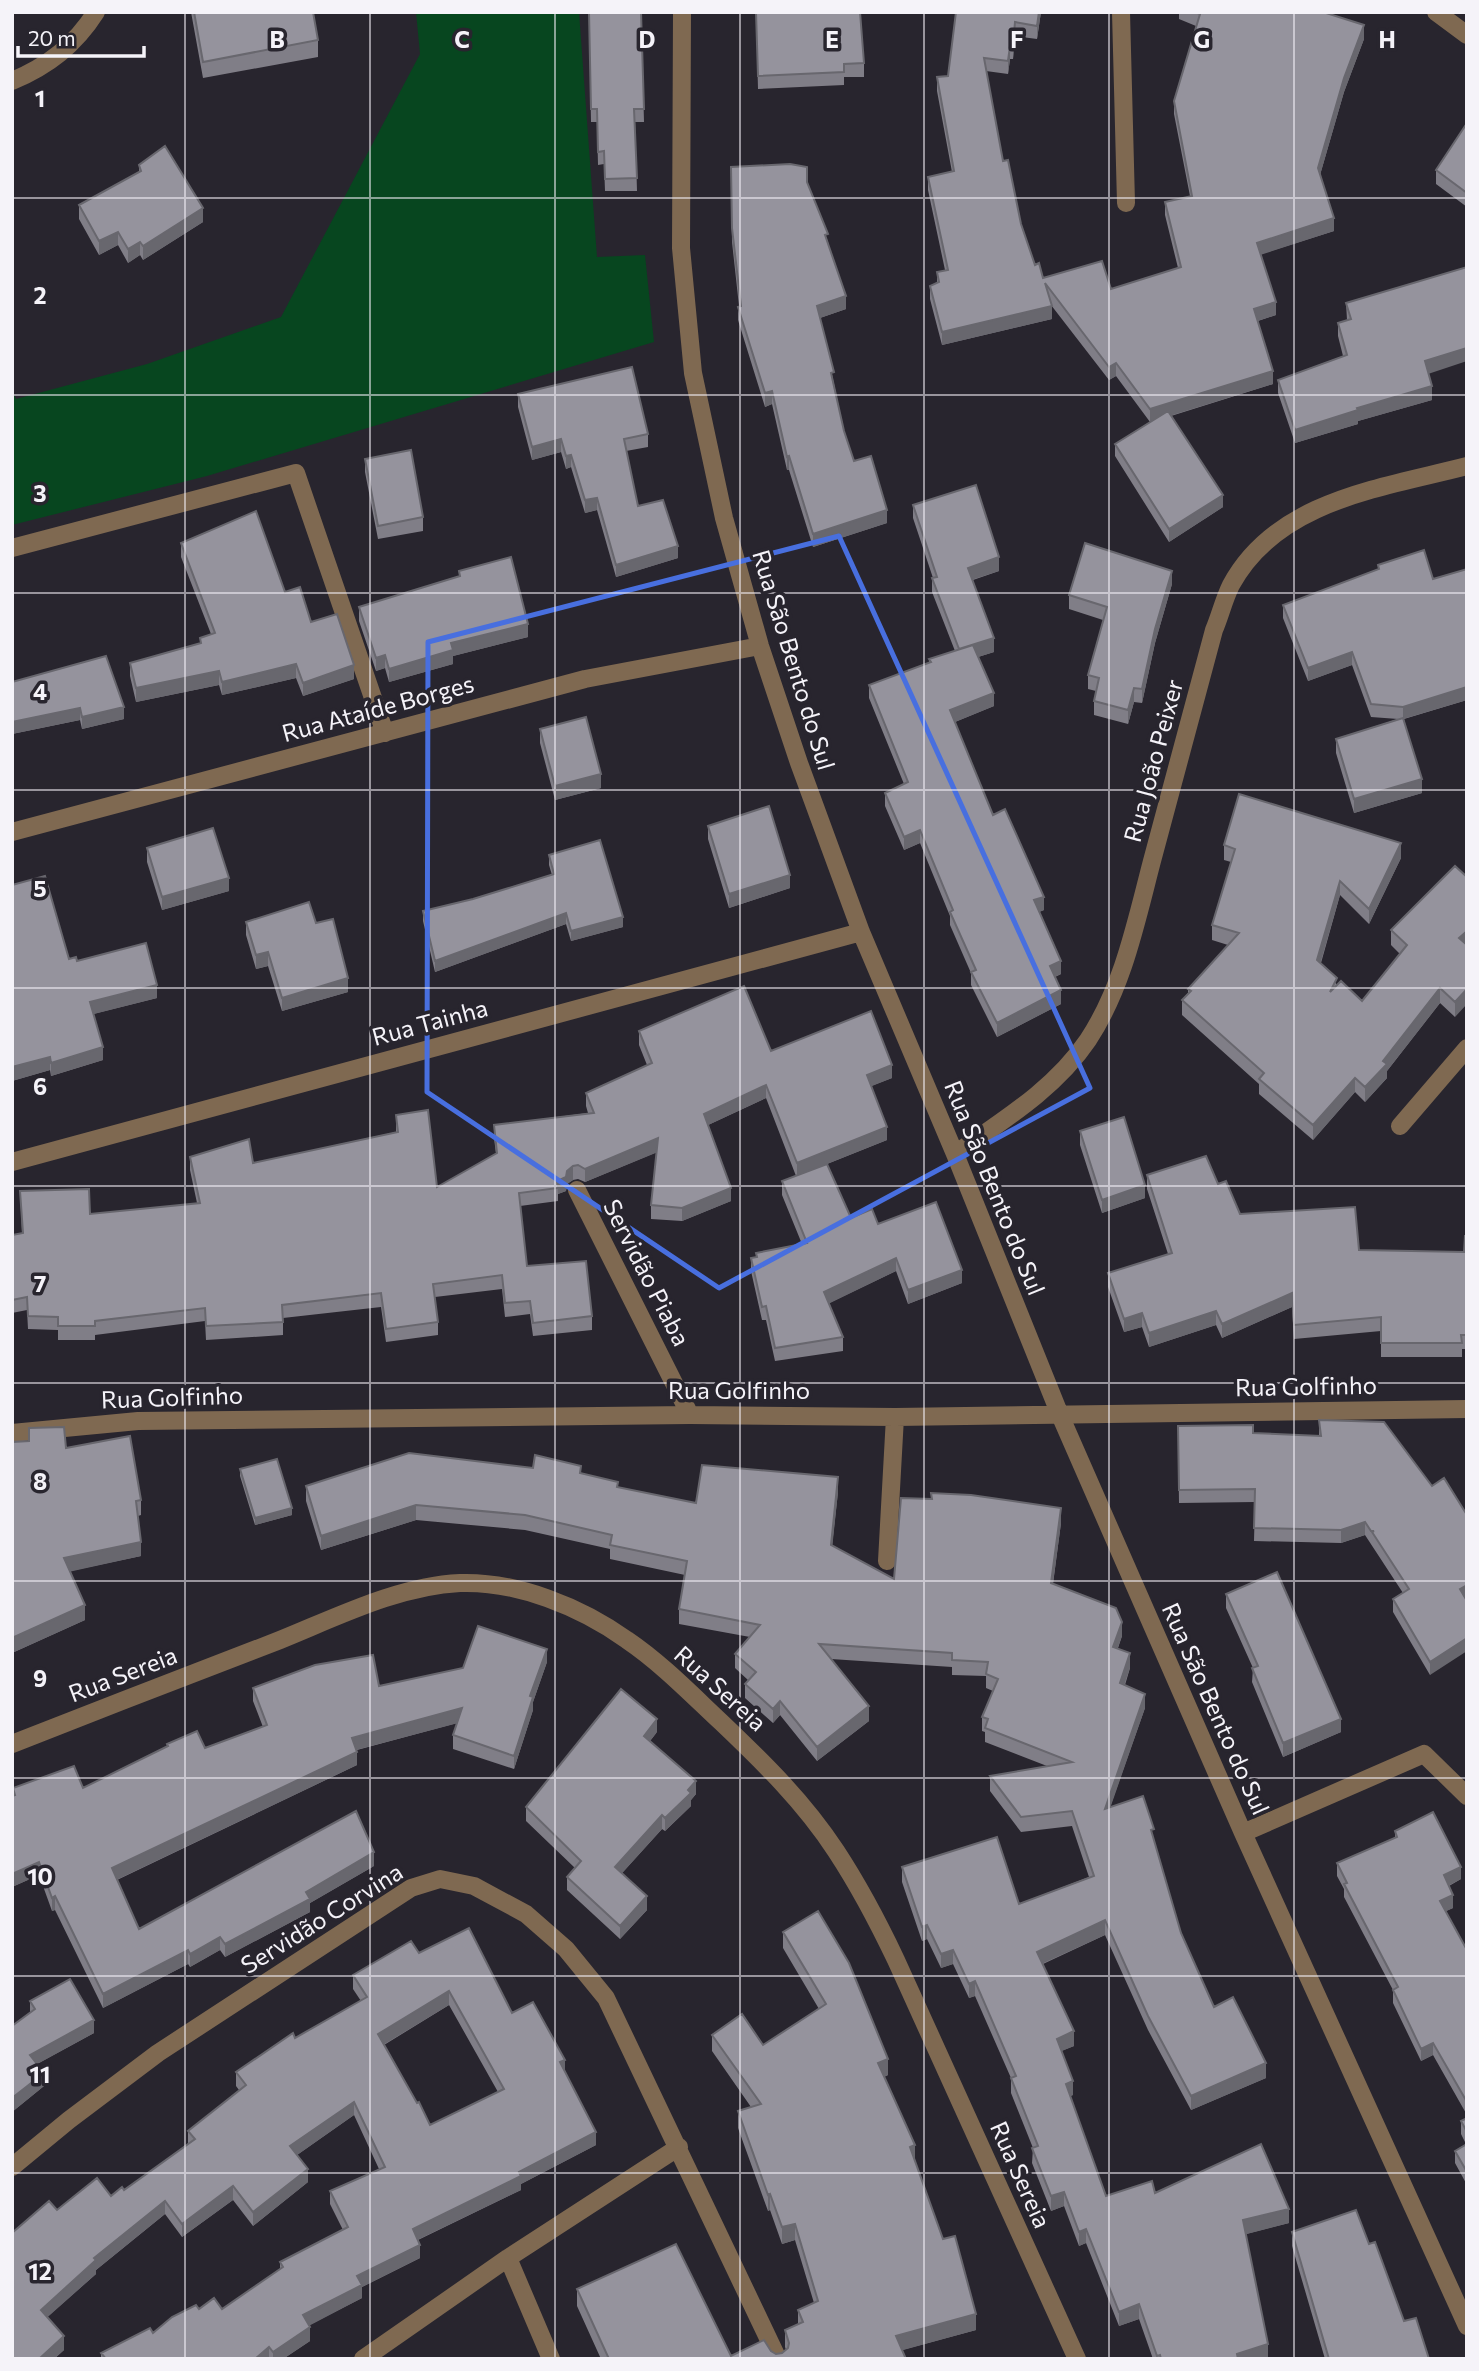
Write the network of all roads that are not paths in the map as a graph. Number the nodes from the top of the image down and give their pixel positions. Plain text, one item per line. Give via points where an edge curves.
1 (96, 12) edge
2 (682, 12) edge
3 (1121, 12) edge
4 (1436, 12) edge
5 (1467, 35) edge
6 (12, 81) edge
7 (1126, 203) dead end
8 (1467, 466) edge
9 (12, 548) edge
10 (760, 646) junction
11 (385, 733) junction
12 (12, 832) edge
13 (860, 932) junction
14 (1467, 1048) edge
15 (1400, 1126) dead end
16 (955, 1154) junction
17 (12, 1162) edge
18 (577, 1190) dead end
19 (1467, 1409) edge
20 (690, 1415) junction
21 (1060, 1415) junction
22 (895, 1417) junction
23 (12, 1433) edge
24 (887, 1561) dead end
25 (12, 1744) edge
26 (1467, 1796) edge
27 (1242, 1833) junction
28 (679, 2147) junction
29 (12, 2167) edge
30 (509, 2259) junction
31 (1467, 2326) edge
32 (363, 2359) edge
33 (551, 2359) edge
34 (778, 2359) edge
35 (1077, 2359) edge

1 - 6 street via 82,34 51,62
2 - 10 street, Rua São Bento do Sul via 681,248 692,373 724,518
3 - 7 street
4 - 5 street
8 - 16 street, Rua João Peixer via 1339,499 1292,521 1256,550 1231,586 1214,630 1129,947 1108,1005 1087,1042 1056,1077
9 - 11 street via 296,472
10 - 11 street, Rua Ataíde Borges via 585,679
10 - 13 street, Rua São Bento do Sul
11 - 12 street, Rua Ataíde Borges
13 - 16 street, Rua São Bento do Sul
13 - 17 street, Rua Tainha
14 - 15 street
16 - 21 street, Rua São Bento do Sul
18 - 20 street, Servidão Piaba
19 - 21 street, Rua Golfinho
20 - 22 street, Rua Golfinho
20 - 23 street, Rua Golfinho via 138,1421
21 - 22 street, Rua Golfinho
21 - 27 street, Rua São Bento do Sul
22 - 24 street
25 - 35 street, Rua Sereia via 417,1589 462,1583 508,1588 583,1614 627,1640 763,1761 835,1849 896,1960
26 - 27 street via 1424,1754
27 - 31 street, Rua São Bento do Sul
28 - 29 street, Servidão Corvina via 606,1998 566,1949 526,1913 474,1886 440,1879 411,1888 158,2053
28 - 30 street
28 - 34 street, Servidão Corvina
30 - 32 street
30 - 33 street

